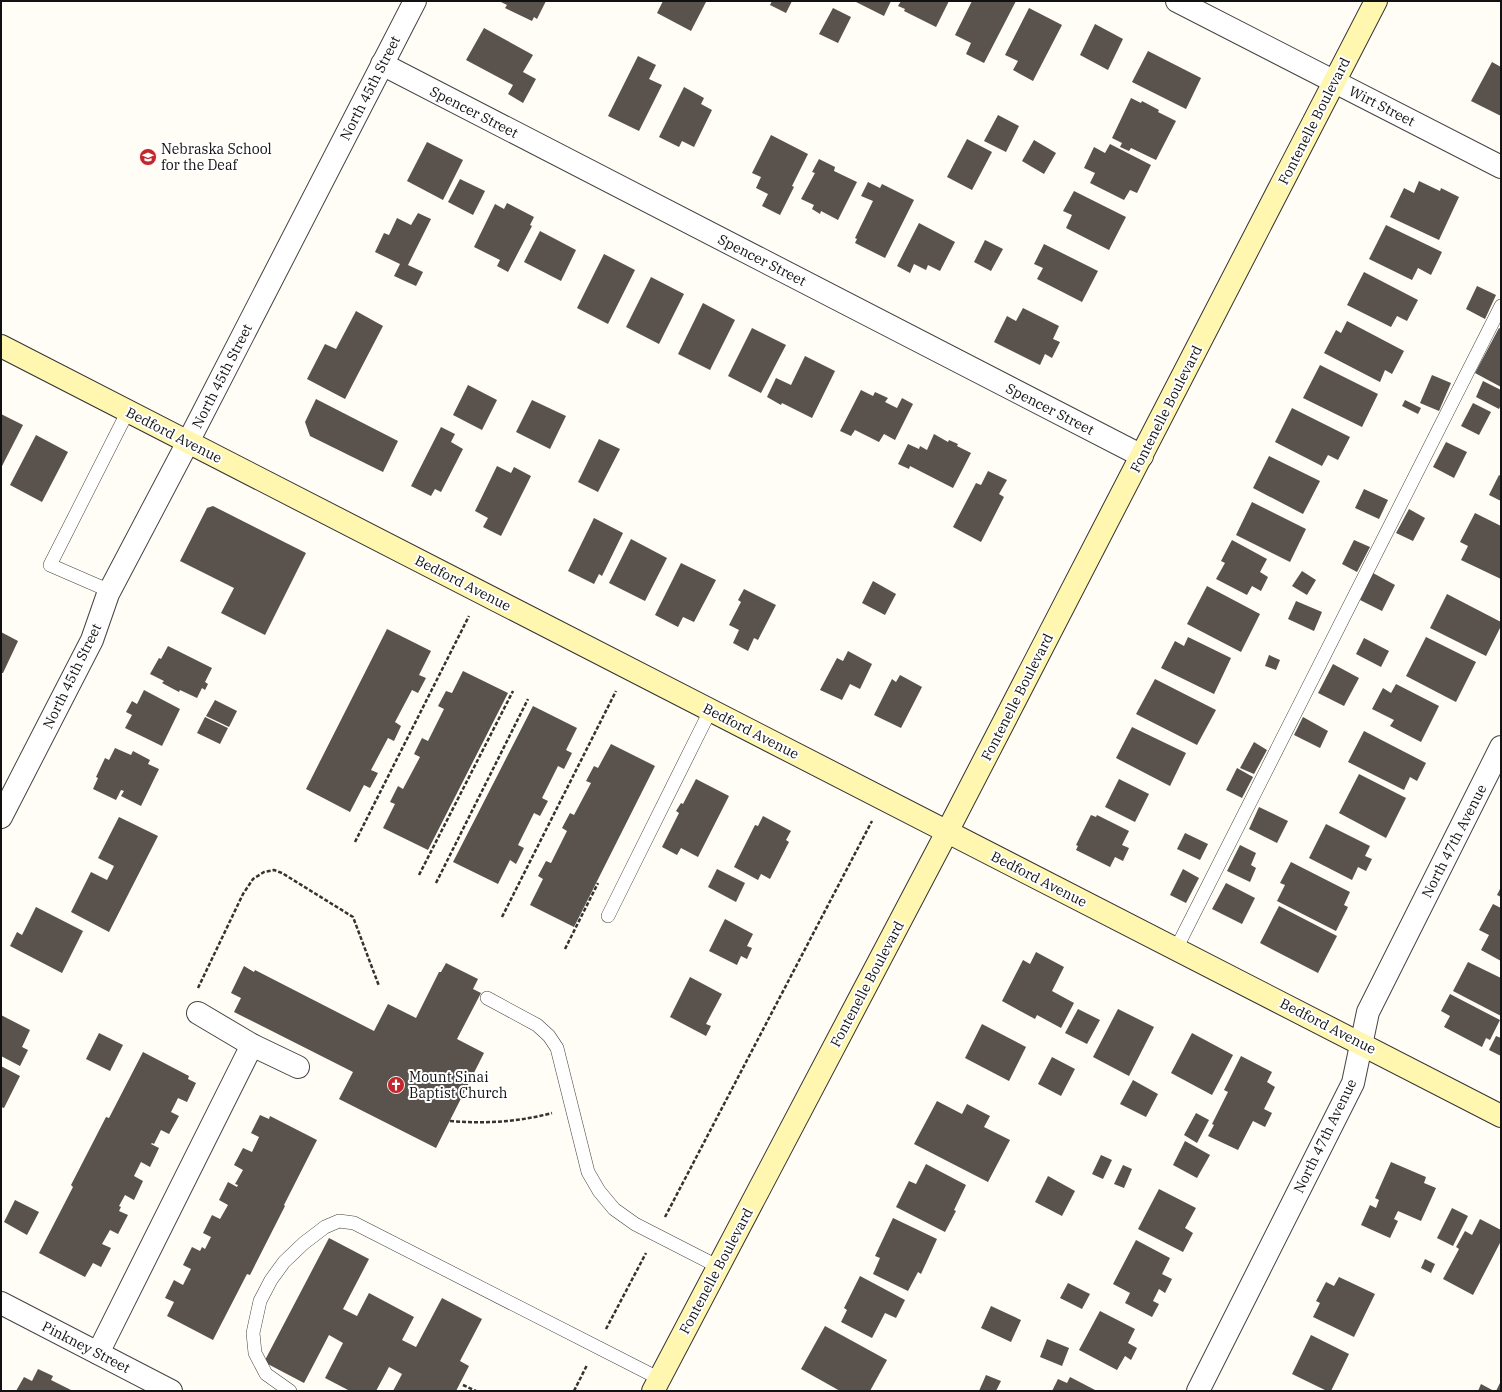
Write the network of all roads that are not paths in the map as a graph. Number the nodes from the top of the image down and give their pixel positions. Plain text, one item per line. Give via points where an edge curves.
1 (415, 1) edge
2 (1176, 1) edge
3 (1376, 1) edge
4 (382, 64) junction
5 (1335, 82) junction
6 (1501, 167) edge
7 (1501, 306) edge
8 (1, 346) edge
9 (128, 411) junction
10 (188, 442) junction
11 (1142, 456) junction
12 (110, 591) junction
13 (710, 710) junction
14 (1501, 747) edge
15 (1, 817) edge
16 (947, 832) junction
17 (608, 916) dead end
18 (1176, 949) junction
19 (487, 998) dead end
20 (198, 1013) road end
21 (1362, 1044) junction
22 (252, 1045) junction
23 (298, 1067) dead end
24 (1501, 1116) edge
25 (719, 1267) junction
26 (1, 1304) edge
27 (98, 1353) junction
28 (657, 1385) edge
29 (148, 1386) edge
30 (171, 1391) edge
31 (290, 1391) edge
32 (1198, 1391) edge

1 - 4 street, North 45th Street
2 - 5 street, Wirt Street
3 - 5 street, Fontenelle Boulevard
4 - 10 street, North 45th Street
4 - 11 street, Spencer Street
5 - 6 street, Wirt Street
5 - 11 street, Fontenelle Boulevard
7 - 18 lane
8 - 9 street, Bedford Avenue
9 - 10 street, Bedford Avenue
9 - 12 lane via 50,565
10 - 12 street, North 45th Street
10 - 13 street, Bedford Avenue
11 - 16 street, Fontenelle Boulevard
12 - 15 street, North 45th Street via 92,640
13 - 16 street, Bedford Avenue
13 - 17 lane
14 - 21 street, North 47th Avenue via 1368,1012
16 - 18 street, Bedford Avenue
16 - 25 street, Fontenelle Boulevard
18 - 21 street, Bedford Avenue
19 - 25 lane via 537,1025 557,1048 588,1172 614,1209 635,1224
20 - 22 street
21 - 24 street, Bedford Avenue
21 - 32 street, North 47th Avenue via 1353,1083
22 - 23 street
22 - 27 street
25 - 28 street, Fontenelle Boulevard
26 - 27 street, Pinkney Street
27 - 29 street, Pinkney Street
28 - 31 lane via 597,1347 354,1223 339,1221 325,1227 289,1257 271,1280 260,1302 253,1333 255,1354 266,1374
29 - 30 street, Pinkney Street

